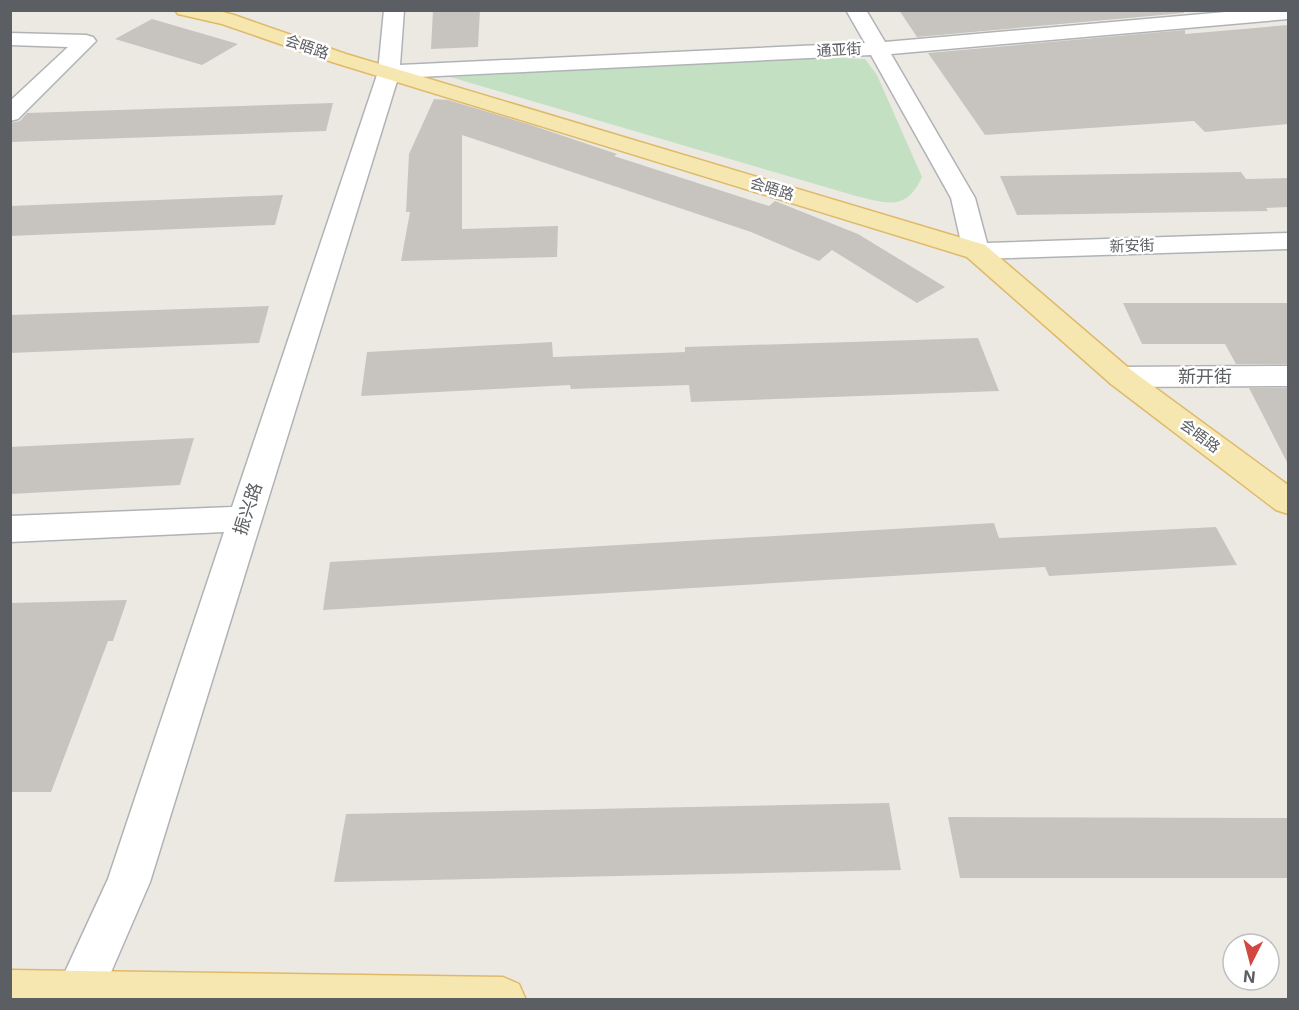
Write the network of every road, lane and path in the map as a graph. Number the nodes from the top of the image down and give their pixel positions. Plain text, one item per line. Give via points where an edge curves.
1 (185, 10) edge
2 (394, 10) edge
3 (856, 10) edge
4 (1288, 13) edge
5 (10, 39) edge
6 (876, 49) junction
7 (389, 72) junction
8 (10, 114) edge
9 (1288, 241) edge
10 (976, 251) junction
11 (1288, 376) edge
12 (1121, 377) junction
13 (1288, 502) edge
14 (245, 519) junction
15 (10, 529) edge
16 (10, 993) edge
17 (76, 997) edge
18 (503, 999) edge

1 - 7 main road, 会晤路 via 227,19
2 - 7 street, 振兴路
3 - 6 street
4 - 6 street, 通亚街
5 - 8 street via 87,41
6 - 7 street, 通亚街
6 - 10 street via 963,198
7 - 10 main road, 会晤路
7 - 14 street, 振兴路
9 - 10 street, 新安街
10 - 12 main road, 会晤路
11 - 12 street, 新开街
12 - 13 main road, 会晤路
14 - 15 street
14 - 17 street, 振兴路 via 128,882
16 - 17 main road
17 - 18 main road

